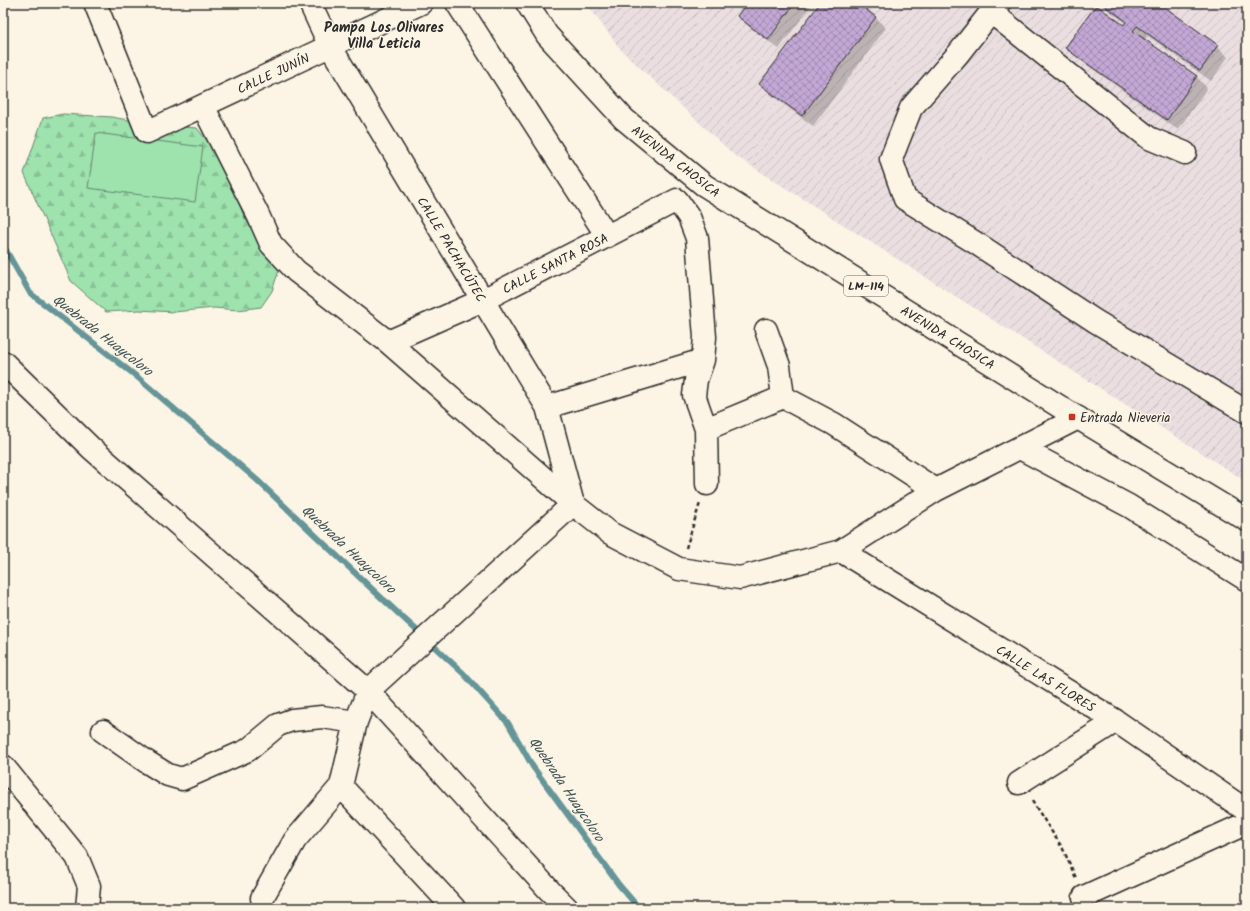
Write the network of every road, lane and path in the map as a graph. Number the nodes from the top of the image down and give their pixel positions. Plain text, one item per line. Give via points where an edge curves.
1 (94, 3) edge
2 (310, 3) edge
3 (421, 3) edge
4 (457, 3) edge
5 (527, 3) edge
6 (995, 8) edge
7 (330, 46) junction
8 (203, 106) junction
9 (1185, 153) dead end
10 (607, 236) junction
11 (482, 300) junction
12 (766, 330) dead end
13 (388, 342) junction
14 (702, 360) junction
15 (3, 362) edge
16 (783, 397) junction
17 (547, 407) junction
18 (1247, 412) edge
19 (1078, 418) junction
20 (706, 429) junction
21 (1020, 448) junction
22 (707, 484) joint
23 (936, 490) junction
24 (573, 504) junction
25 (1247, 520) edge
26 (841, 551) junction
27 (679, 569) junction
28 (1247, 580) edge
29 (368, 691) junction
30 (1116, 721) junction
31 (356, 722) junction
32 (103, 731) dead end
33 (3, 766) edge
34 (1019, 782) joint
35 (341, 786) junction
36 (1247, 811) edge
37 (1247, 823) edge
38 (1084, 897) joint
39 (266, 905) edge
40 (87, 908) edge
41 (454, 908) edge
42 (567, 908) edge

1 - 8 street, CALLE JUNÍN via 147,132
2 - 7 street, CALLE PACHACÚTEC
3 - 7 street, CALLE JUNÍN
4 - 10 street
5 - 19 street, AVENIDA CHOSICA / LM-114 via 547,35 624,119 704,186
6 - 9 street via 1149,138
6 - 18 street via 911,108 891,159 905,199 1095,321
7 - 8 street, CALLE JUNÍN
7 - 11 street, CALLE PACHACÚTEC
8 - 13 street via 271,244 296,271
10 - 11 street, CALLE SANTA ROSA
10 - 14 street, CALLE SANTA ROSA via 677,200 689,217 697,238 705,337
11 - 13 street, CALLE SANTA ROSA
11 - 17 street, CALLE PACHACÚTEC
12 - 16 street via 779,366
13 - 24 street
14 - 17 street
14 - 20 street via 694,395
15 - 29 street via 91,448
16 - 20 street
16 - 23 street via 834,424
17 - 24 street, CALLE PACHACÚTEC
19 - 21 street
19 - 25 street, AVENIDA CHOSICA / LM-114
20 - 22 street
21 - 23 street
21 - 28 street via 1129,506
22 - 27 path
23 - 26 street
24 - 27 street via 610,533
24 - 29 street
26 - 27 street via 740,578
26 - 30 street, CALLE LAS FLORES
29 - 31 street
29 - 42 street
30 - 34 street
30 - 36 street, CALLE LAS FLORES
31 - 32 street via 322,717 292,720 278,726 248,750 182,779 168,775
31 - 35 street
33 - 40 street via 77,857 89,886
34 - 38 path via 1063,849
35 - 39 street via 295,840
35 - 41 street
37 - 38 street

